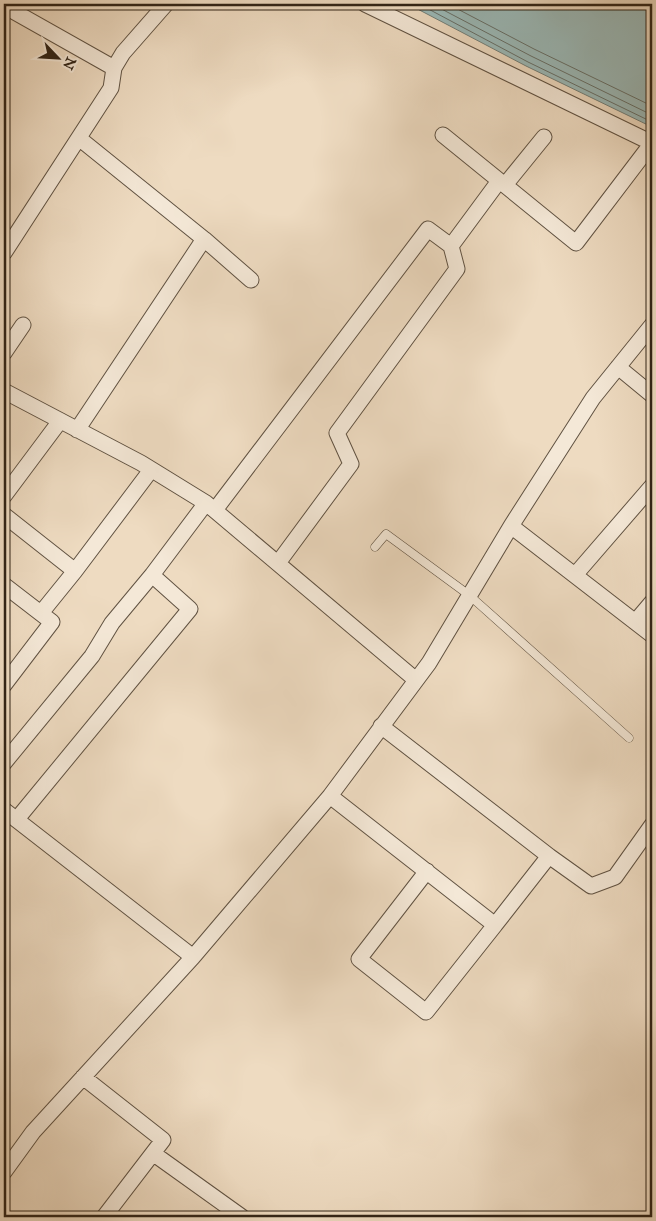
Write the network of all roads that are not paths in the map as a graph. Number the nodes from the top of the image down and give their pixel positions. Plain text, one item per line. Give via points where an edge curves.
1 (166, 4) edge
2 (365, 4) edge
3 (4, 6) edge
4 (114, 68) junction
5 (443, 136) dead end
6 (544, 136) dead end
7 (80, 139) junction
8 (652, 143) edge
9 (502, 183) junction
10 (204, 239) junction
11 (451, 246) junction
12 (4, 253) edge
13 (251, 280) dead end
14 (22, 325) dead end
15 (652, 325) edge
16 (4, 353) edge
17 (618, 368) junction
18 (4, 391) edge
19 (652, 395) edge
20 (60, 420) junction
21 (77, 430) junction
22 (151, 470) junction
23 (652, 486) edge
24 (4, 496) edge
25 (210, 507) junction
26 (4, 515) edge
27 (511, 526) junction
28 (375, 547) dead end
29 (278, 563) junction
30 (74, 571) junction
31 (152, 575) junction
32 (575, 575) junction
33 (4, 585) edge
34 (469, 595) junction
35 (652, 602) edge
36 (41, 613) junction
37 (635, 622) junction
38 (652, 635) edge
39 (416, 680) junction
40 (4, 685) edge
41 (381, 726) junction
42 (629, 738) dead end
43 (4, 762) edge
44 (330, 796) junction
45 (4, 810) edge
46 (17, 819) junction
47 (652, 824) edge
48 (549, 856) junction
49 (427, 871) junction
50 (495, 924) junction
51 (193, 957) junction
52 (84, 1077) junction
53 (154, 1154) junction
54 (4, 1172) edge
55 (104, 1217) edge
56 (242, 1217) edge

1 - 4 street
2 - 8 street
3 - 4 street
4 - 7 street via 111,88
5 - 9 street
6 - 9 street
7 - 10 street
7 - 12 street
8 - 9 street via 576,243
9 - 11 street
10 - 13 street
10 - 21 street
11 - 25 street via 428,229
11 - 29 street via 457,269 338,433 351,464
14 - 16 street
15 - 17 street
17 - 19 street
17 - 27 street via 592,398
18 - 20 street
20 - 21 street
20 - 24 street
21 - 22 street
22 - 25 street
22 - 30 street
23 - 32 street
25 - 29 street
25 - 31 street
26 - 30 street
27 - 32 street
27 - 34 street
28 - 34 lane via 386,534
29 - 39 street
30 - 36 street
31 - 43 street via 112,623 92,656
31 - 46 street via 190,609
32 - 37 street
33 - 36 street
34 - 39 street
34 - 42 lane
35 - 37 street
36 - 40 street via 52,622
37 - 38 street
39 - 41 street
41 - 44 street
41 - 48 street
44 - 49 street
44 - 51 street
45 - 46 street
46 - 51 street
47 - 48 street via 615,877 591,886
48 - 50 street
49 - 50 street
49 - 50 street via 359,959 426,1012
51 - 52 street
52 - 53 street via 163,1140
52 - 54 street via 33,1132
53 - 55 street
53 - 56 street

